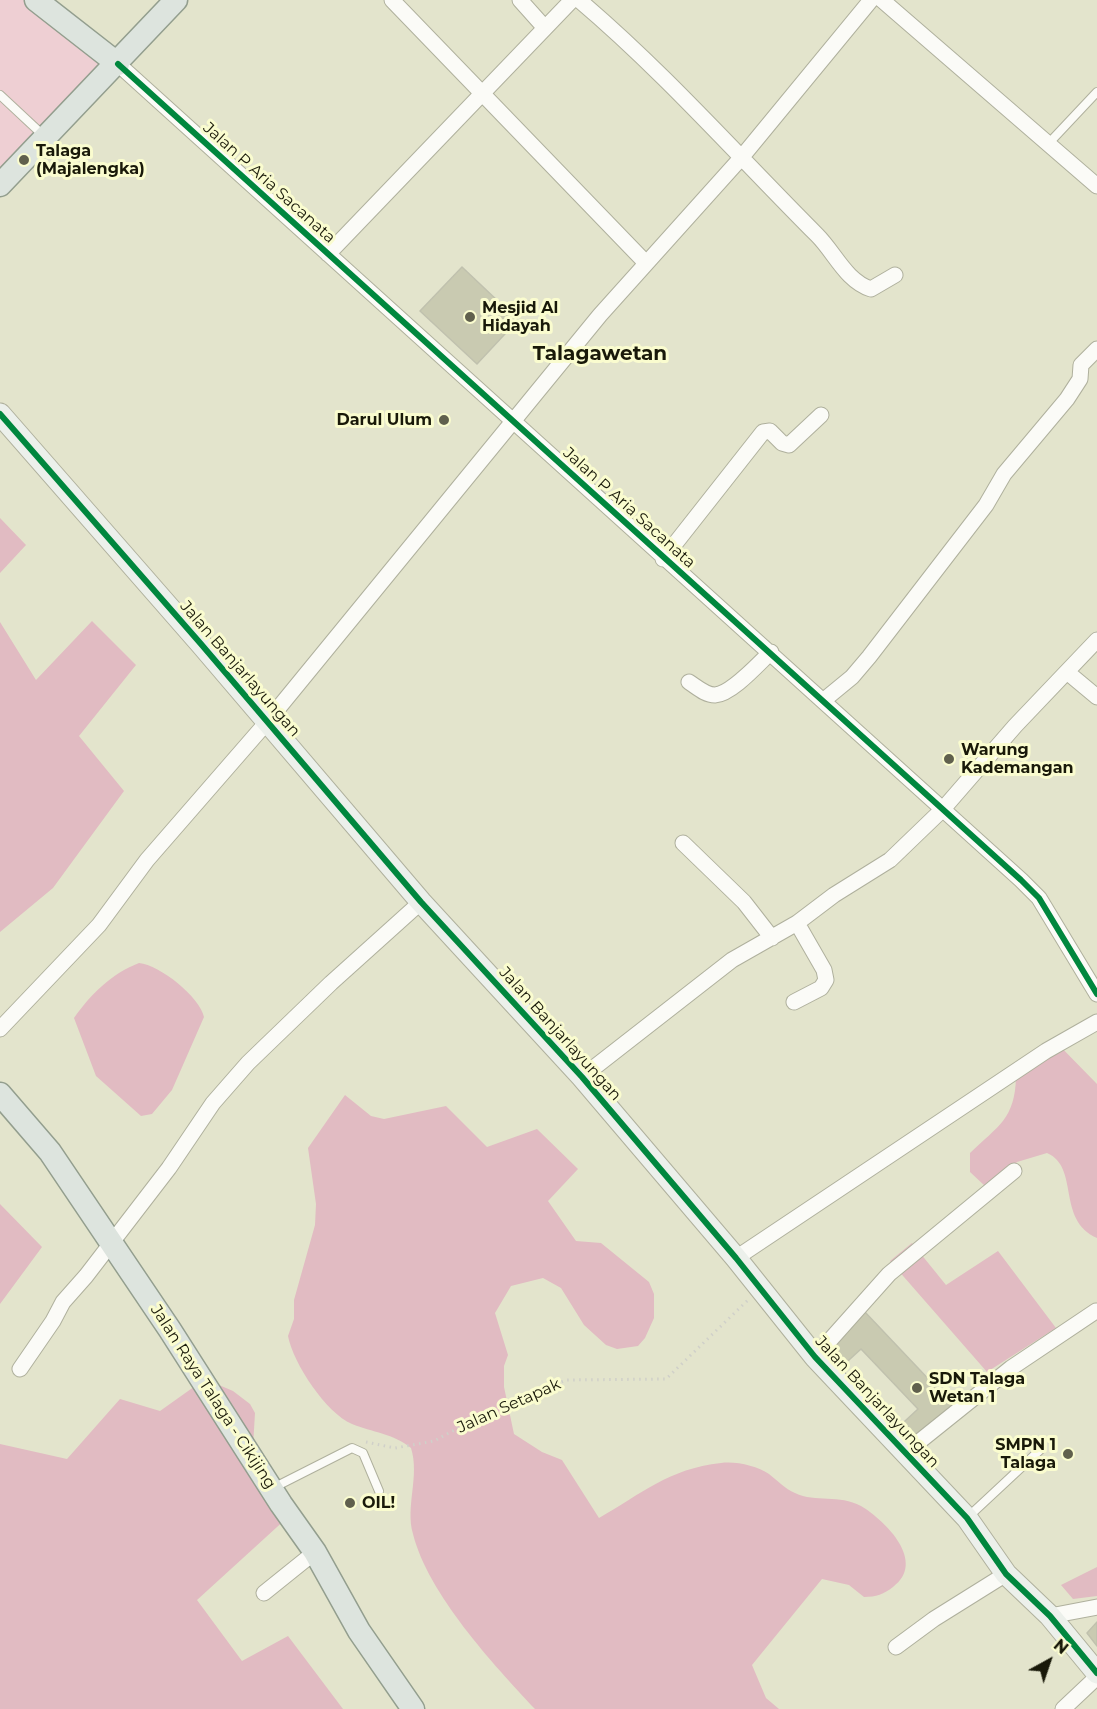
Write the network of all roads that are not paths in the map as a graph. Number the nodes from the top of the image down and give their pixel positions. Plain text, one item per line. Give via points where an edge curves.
1 (176, 0) edge
2 (392, 0) edge
3 (520, 0) edge
4 (572, 0) edge
5 (579, 0) edge
6 (871, 0) edge
7 (882, 0) edge
8 (44, 2) edge
9 (544, 28) junction
10 (118, 64) junction
11 (482, 92) junction
12 (1097, 92) edge
13 (0, 95) edge
14 (46, 137) junction
15 (1049, 143) junction
16 (741, 158) junction
17 (0, 185) edge
18 (1097, 186) edge
19 (328, 254) junction
20 (645, 262) junction
21 (895, 275) dead end
22 (1097, 349) edge
23 (0, 414) edge
24 (821, 415) dead end
25 (514, 423) junction
26 (663, 558) junction
27 (1097, 640) edge
28 (771, 651) junction
29 (1067, 672) junction
30 (689, 682) dead end
31 (1097, 697) edge
32 (824, 700) junction
33 (267, 722) junction
34 (943, 809) junction
35 (683, 843) dead end
36 (422, 902) junction
37 (797, 923) junction
38 (772, 938) junction
39 (1097, 994) edge
40 (794, 1002) dead end
41 (1097, 1022) edge
42 (0, 1029) edge
43 (582, 1077) junction
44 (0, 1094) edge
45 (1014, 1171) dead end
46 (111, 1241) junction
47 (736, 1258) junction
48 (1096, 1311) edge
49 (815, 1357) junction
50 (20, 1369) dead end
51 (1041, 1449) dead end
52 (905, 1453) junction
53 (272, 1489) junction
54 (379, 1491) dead end
55 (967, 1518) junction
56 (315, 1552) junction
57 (1006, 1575) junction
58 (264, 1593) dead end
59 (1097, 1607) edge
60 (1050, 1616) junction
61 (897, 1647) dead end
62 (1097, 1675) edge
63 (413, 1709) edge
64 (1063, 1709) edge

1 - 10 main road
2 - 11 street
3 - 9 street
4 - 9 street
5 - 16 street via 633,45
6 - 16 street
7 - 15 street
8 - 10 main road
9 - 11 street
10 - 14 main road
10 - 19 street, Jalan P Aria Sacanata
11 - 19 street
11 - 20 street
12 - 15 lane
13 - 14 lane
14 - 17 main road
15 - 18 street
16 - 20 street
16 - 21 street via 822,240 861,286 871,289
19 - 25 street, Jalan P Aria Sacanata
20 - 25 street
22 - 32 street via 1081,365 1080,379 1067,399 1004,474 986,505 869,657
23 - 33 street, Jalan Banjarlayungan
24 - 26 street via 789,445 770,431 763,432
25 - 26 street, Jalan P Aria Sacanata
25 - 33 street
26 - 28 street, Jalan P Aria Sacanata
27 - 29 street
28 - 30 street via 735,685 716,695
28 - 32 street, Jalan P Aria Sacanata
29 - 31 street
29 - 34 street via 1014,726
32 - 34 street, Jalan P Aria Sacanata
33 - 36 street, Jalan Banjarlayungan
33 - 42 street via 147,860 99,925
34 - 37 street via 890,860
34 - 39 street, Jalan P Aria Sacanata via 1039,898
35 - 38 street via 744,902
36 - 43 street, Jalan Banjarlayungan
36 - 46 street via 248,1063 213,1103 169,1168
37 - 38 street
37 - 40 street via 826,980 820,988
38 - 43 street via 696,986
41 - 47 street via 1046,1051
43 - 47 street, Jalan Banjarlayungan
44 - 46 main road, Jalan Raya Talaga - Cikijing via 50,1152
45 - 49 street via 889,1274
46 - 50 street via 63,1302
46 - 53 main road, Jalan Raya Talaga - Cikijing
47 - 49 street, Jalan Banjarlayungan
48 - 52 street via 1011,1368
49 - 52 street, Jalan Banjarlayungan
51 - 55 lane
52 - 55 street, Jalan Banjarlayungan
53 - 54 lane via 352,1448 363,1453
53 - 56 main road, Jalan Raya Talaga - Cikijing
55 - 57 street, Jalan Banjarlayungan
56 - 58 street
56 - 63 main road, Jalan Raya Talaga - Cikijing via 359,1631
57 - 60 street, Jalan Banjarlayungan
57 - 61 street
59 - 60 street
60 - 62 street, Jalan Banjarlayungan
62 - 64 street

